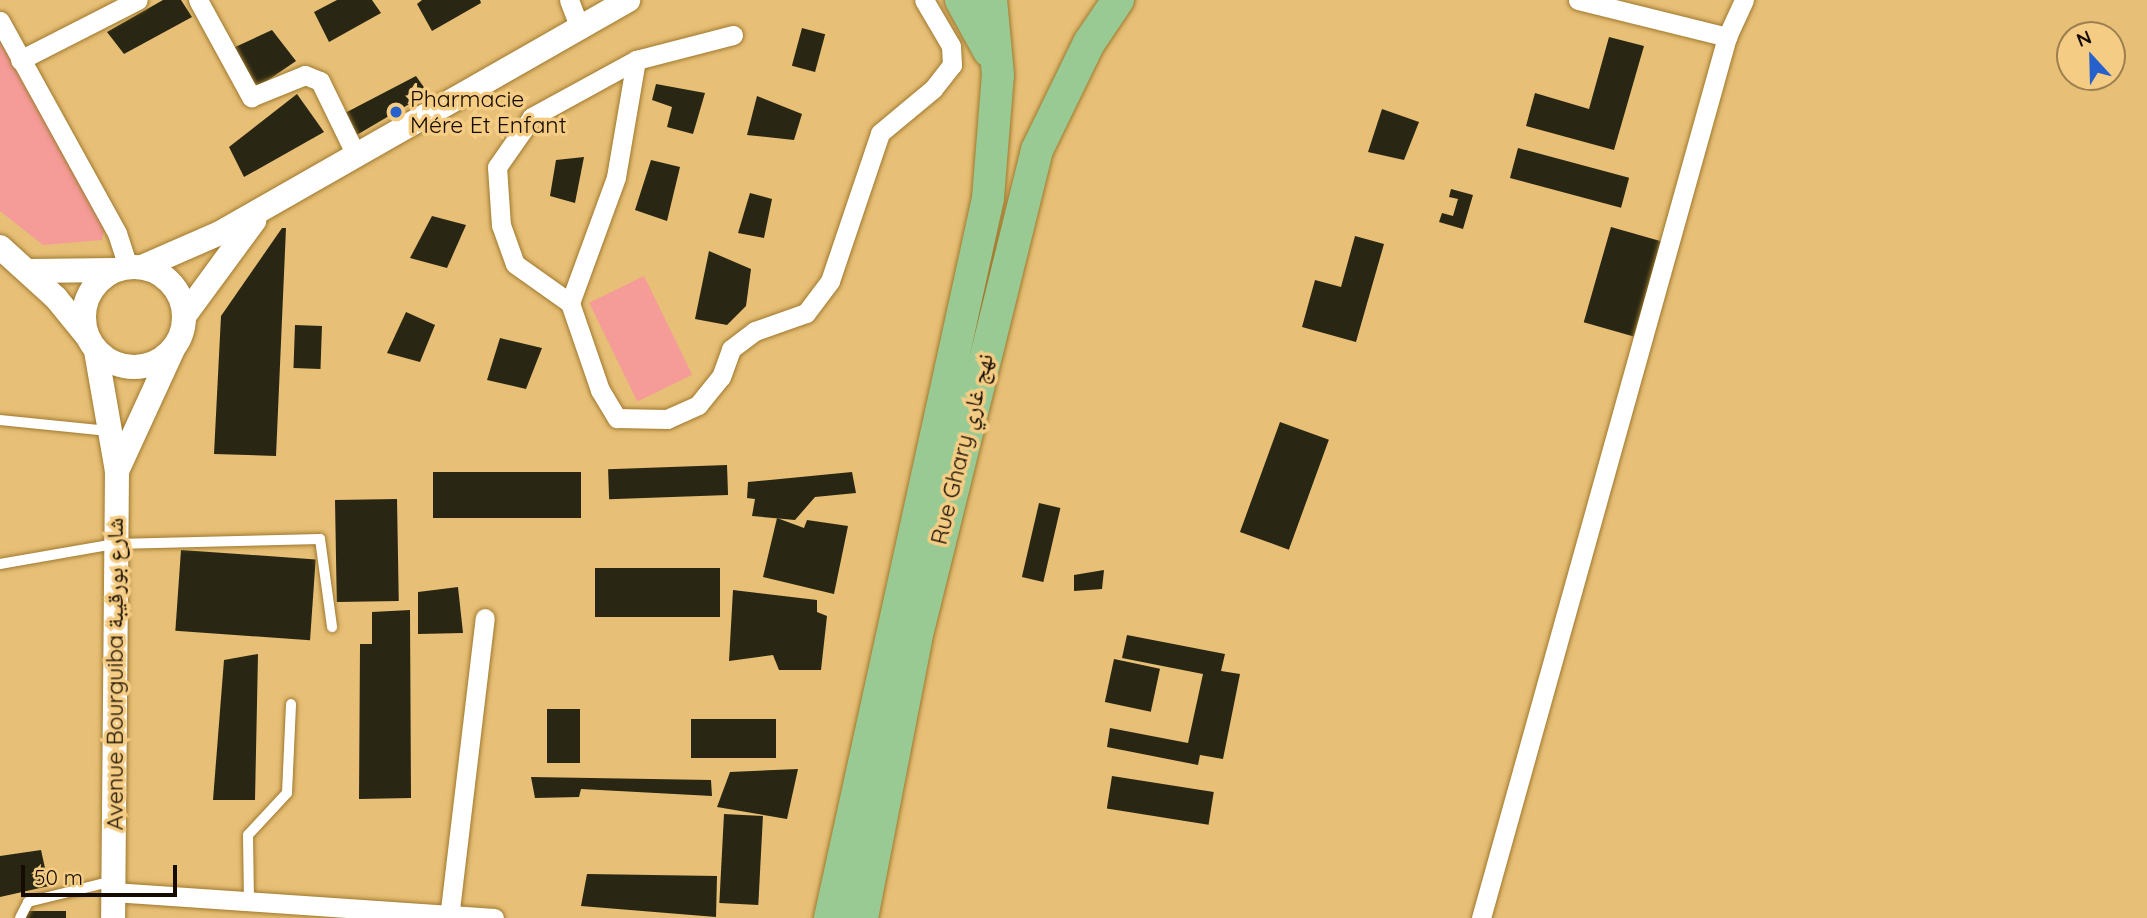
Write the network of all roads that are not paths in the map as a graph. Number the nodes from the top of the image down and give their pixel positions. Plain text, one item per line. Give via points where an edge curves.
1 (138, 0) edge
2 (198, 0) edge
3 (569, 0) edge
4 (628, 0) edge
5 (924, 0) edge
6 (961, 0) edge
7 (992, 0) edge
8 (1118, 0) edge
9 (1578, 0) edge
10 (1744, 0) edge
11 (0, 21) edge
12 (580, 29) junction
13 (733, 35) dead end
14 (1727, 37) junction
15 (20, 60) junction
16 (636, 60) junction
17 (998, 75) junction
18 (356, 155) junction
19 (268, 205) junction
20 (0, 247) edge
21 (128, 268) junction
22 (29, 271) junction
23 (570, 303) junction
24 (185, 315) junction
25 (92, 344) junction
26 (173, 349) junction
27 (0, 420) edge
28 (112, 431) junction
29 (117, 471) junction
30 (115, 544) junction
31 (0, 564) edge
32 (485, 618) dead end
33 (332, 627) dead end
34 (904, 636) junction
35 (291, 704) dead end
36 (113, 887) junction
37 (248, 900) junction
38 (449, 916) edge
39 (20, 918) edge
40 (113, 918) edge
41 (494, 918) edge
42 (830, 918) edge
43 (862, 918) edge
44 (1481, 918) edge

1 - 15 street
2 - 18 street via 251,97 305,75 320,81
3 - 12 street
4 - 12 street
5 - 23 street via 951,46 952,65 933,89 880,133 831,281 806,313 755,331 731,349 721,377 698,405 667,419 617,418 600,390
6 - 17 highway via 985,38
7 - 17 highway, Rue Ghary نهج غاري
8 - 34 highway, Rue Ghary نهج غاري via 1089,43 1037,150
9 - 14 street
10 - 14 street
11 - 15 street
12 - 18 street
13 - 16 street
14 - 44 street
15 - 21 street via 117,233
16 - 23 street via 616,177
16 - 23 street via 532,117 497,167 500,225 515,264
17 - 34 highway, Rue Ghary نهج غاري via 988,198
18 - 19 street
19 - 21 street via 187,251
19 - 24 street via 229,249
20 - 22 street
21 - 22 street
21 - 24 street via 172,283
21 - 25 street via 87,298
22 - 25 street
24 - 26 street
25 - 26 street via 118,365 144,367
25 - 28 street, Avenue Bourguiba شارع بورقيبة
26 - 29 street, Avenue Bourguiba شارع بورقيبة
27 - 28 lane
28 - 29 street, Avenue Bourguiba شارع بورقيبة
29 - 30 street, Avenue Bourguiba شارع بورقيبة
30 - 31 lane
30 - 33 lane via 320,539
30 - 36 street, Avenue Bourguiba شارع بورقيبة
32 - 38 street
34 - 42 highway, Rue Ghary نهج غاري
34 - 43 highway, Rue Ghary نهج غاري
35 - 37 lane via 286,793 248,835
36 - 37 street
36 - 39 lane via 28,902
36 - 40 street, Avenue Bourguiba شارع بورقيبة
37 - 38 street
38 - 41 street

